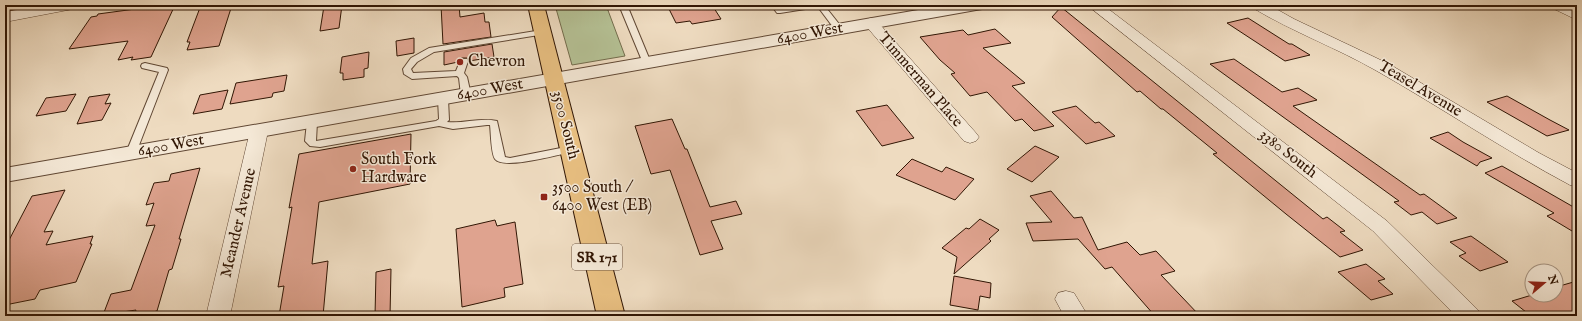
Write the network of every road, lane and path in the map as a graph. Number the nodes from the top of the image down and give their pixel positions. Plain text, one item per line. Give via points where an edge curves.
1 (73, 5) edge
2 (536, 5) edge
3 (624, 5) edge
4 (775, 5) edge
5 (820, 5) edge
6 (976, 5) edge
7 (1094, 5) edge
8 (1258, 5) edge
9 (1557, 5) edge
10 (1577, 16) edge
11 (5, 17) edge
12 (871, 23) junction
13 (839, 29) junction
14 (542, 32) junction
15 (463, 53) junction
16 (647, 63) junction
17 (145, 66) dead end
18 (459, 73) junction
19 (554, 79) junction
20 (466, 95) junction
21 (443, 99) junction
22 (312, 122) junction
23 (439, 123) junction
24 (259, 131) junction
25 (970, 137) dead end
26 (571, 149) junction
27 (131, 153) junction
28 (5, 175) edge
29 (1577, 182) edge
30 (218, 316) edge
31 (611, 316) edge
32 (1470, 316) edge

1 - 11 street
2 - 14 main road, 3500 South / SR 171
3 - 16 lane
4 - 5 lane via 780,12
5 - 13 lane
6 - 12 street, 6400 West
7 - 32 street, 3380 South via 1375,222
8 - 29 street, Teasel Avenue via 1291,24 1383,67
9 - 10 street
12 - 13 street, 6400 West
12 - 25 street, Timmerman Place
13 - 16 street, 6400 West
14 - 15 lane
14 - 19 main road, 3500 South / SR 171
15 - 18 lane
15 - 18 lane via 432,50 410,63 407,69 408,74 412,76
16 - 19 street, 6400 West
17 - 27 lane via 164,70
18 - 20 lane via 464,76
19 - 20 street, 6400 West
19 - 26 main road, 3500 South / SR 171
20 - 21 street, 6400 West
21 - 22 street, 6400 West
21 - 23 lane via 445,116
22 - 23 lane via 310,140 313,144
22 - 24 street, 6400 West
23 - 26 lane via 448,126 494,123 499,157 502,160 510,161
24 - 27 street, 6400 West
24 - 30 street, Meander Avenue
26 - 31 main road, 3500 South / SR 171
27 - 28 street, 6400 West

